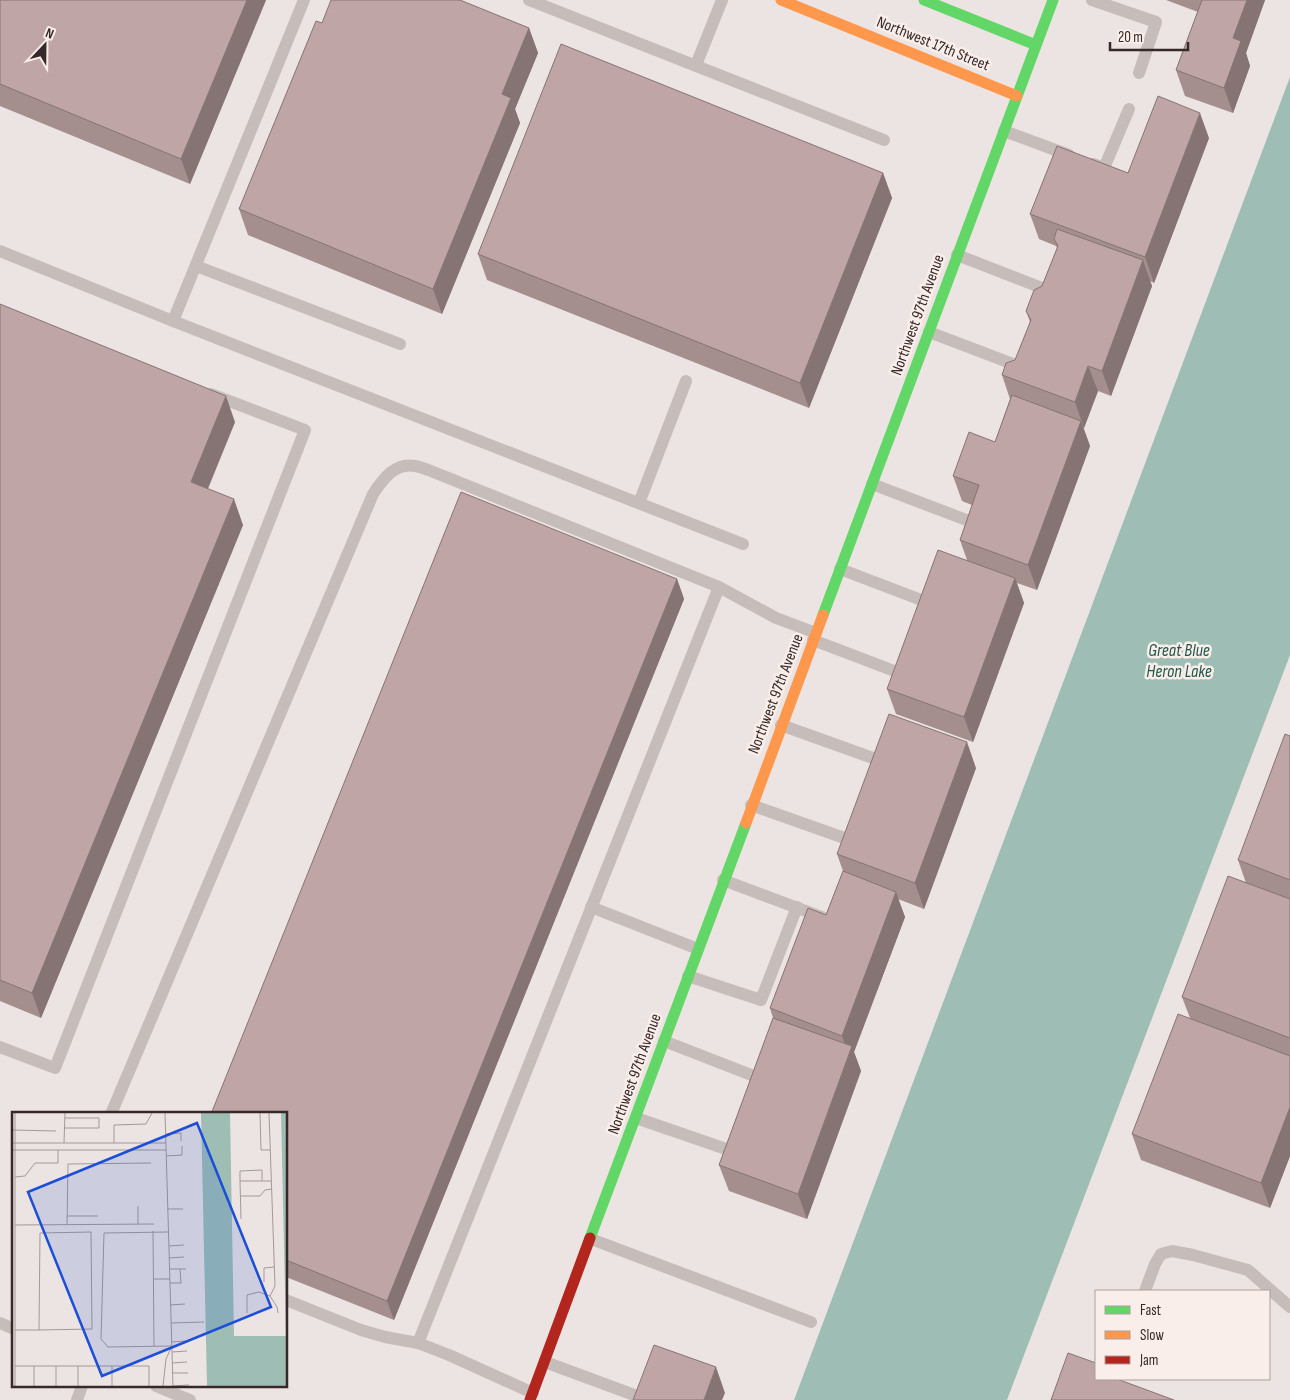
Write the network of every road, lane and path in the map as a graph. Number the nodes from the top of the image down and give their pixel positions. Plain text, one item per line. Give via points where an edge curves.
1 (304, 0) edge
2 (529, 0) edge
3 (722, 0) edge
4 (782, 0) edge
5 (924, 0) edge
6 (1053, 0) edge
7 (1092, 0) edge
8 (1036, 45) junction
9 (696, 65) junction
10 (1139, 73) dead end
11 (1017, 96) junction
12 (1129, 109) dead end
13 (1004, 131) junction
14 (884, 140) dead end
15 (0, 251) edge
16 (957, 255) junction
17 (196, 266) junction
18 (1042, 288) edge
19 (173, 321) junction
20 (929, 332) junction
21 (400, 344) dead end
22 (1018, 366) edge
23 (686, 382) dead end
24 (203, 391) edge
25 (872, 484) junction
26 (639, 502) junction
27 (969, 520) edge
28 (743, 544) dead end
29 (840, 569) junction
30 (719, 588) junction
31 (924, 601) edge
32 (814, 637) junction
33 (897, 672) edge
34 (781, 725) junction
35 (881, 762) edge
36 (752, 805) junction
37 (850, 840) edge
38 (723, 880) junction
39 (591, 906) junction
40 (797, 907) junction
41 (835, 922) edge
42 (698, 948) junction
43 (688, 976) junction
44 (664, 1041) junction
45 (0, 1047) edge
46 (760, 1078) edge
47 (112, 1112) edge
48 (636, 1118) junction
49 (732, 1151) edge
50 (591, 1239) junction
51 (1145, 1290) edge
52 (288, 1301) edge
53 (1290, 1307) edge
54 (810, 1322) dead end
55 (0, 1323) edge
56 (12, 1328) edge
57 (418, 1342) junction
58 (545, 1362) junction
59 (81, 1388) edge
60 (161, 1388) edge
61 (530, 1398) edge
62 (642, 1398) edge
63 (77, 1400) edge
64 (190, 1400) edge

1 - 17 lane
2 - 9 lane
3 - 9 lane
4 - 11 street, Northwest 17th Street
5 - 8 street
6 - 8 street, Northwest 97th Avenue
7 - 10 lane via 1156,22
8 - 11 street, Northwest 97th Avenue
9 - 14 lane
11 - 13 street, Northwest 97th Avenue
12 - 13 lane via 1104,168
13 - 16 street, Northwest 97th Avenue
15 - 19 lane
16 - 18 lane
16 - 20 street, Northwest 97th Avenue
17 - 19 lane
17 - 21 lane
19 - 26 lane
20 - 22 lane
20 - 25 street, Northwest 97th Avenue
23 - 26 lane
24 - 45 lane via 305,430 55,1068
25 - 27 lane
25 - 29 street, Northwest 97th Avenue
26 - 28 lane
29 - 31 lane
29 - 32 street, Northwest 97th Avenue
30 - 32 lane
30 - 39 lane
30 - 47 lane via 414,465 398,467 389,474 373,494
32 - 33 lane
32 - 34 street, Northwest 97th Avenue
34 - 35 lane
34 - 36 street, Northwest 97th Avenue
36 - 37 lane
36 - 38 street, Northwest 97th Avenue
38 - 40 lane
38 - 42 street, Northwest 97th Avenue
39 - 42 lane
39 - 57 lane
40 - 41 lane
40 - 43 lane via 761,1000
42 - 43 street, Northwest 97th Avenue
43 - 44 street, Northwest 97th Avenue
44 - 46 lane
44 - 48 street, Northwest 97th Avenue
48 - 49 lane
48 - 50 street, Northwest 97th Avenue
50 - 54 lane
50 - 58 street, Northwest 97th Avenue
51 - 53 lane via 1161,1254 1172,1251 1248,1270
52 - 57 lane via 361,1330
55 - 56 lane
57 - 61 lane
58 - 61 street, Northwest 97th Avenue
58 - 62 lane
59 - 63 lane
60 - 64 lane

